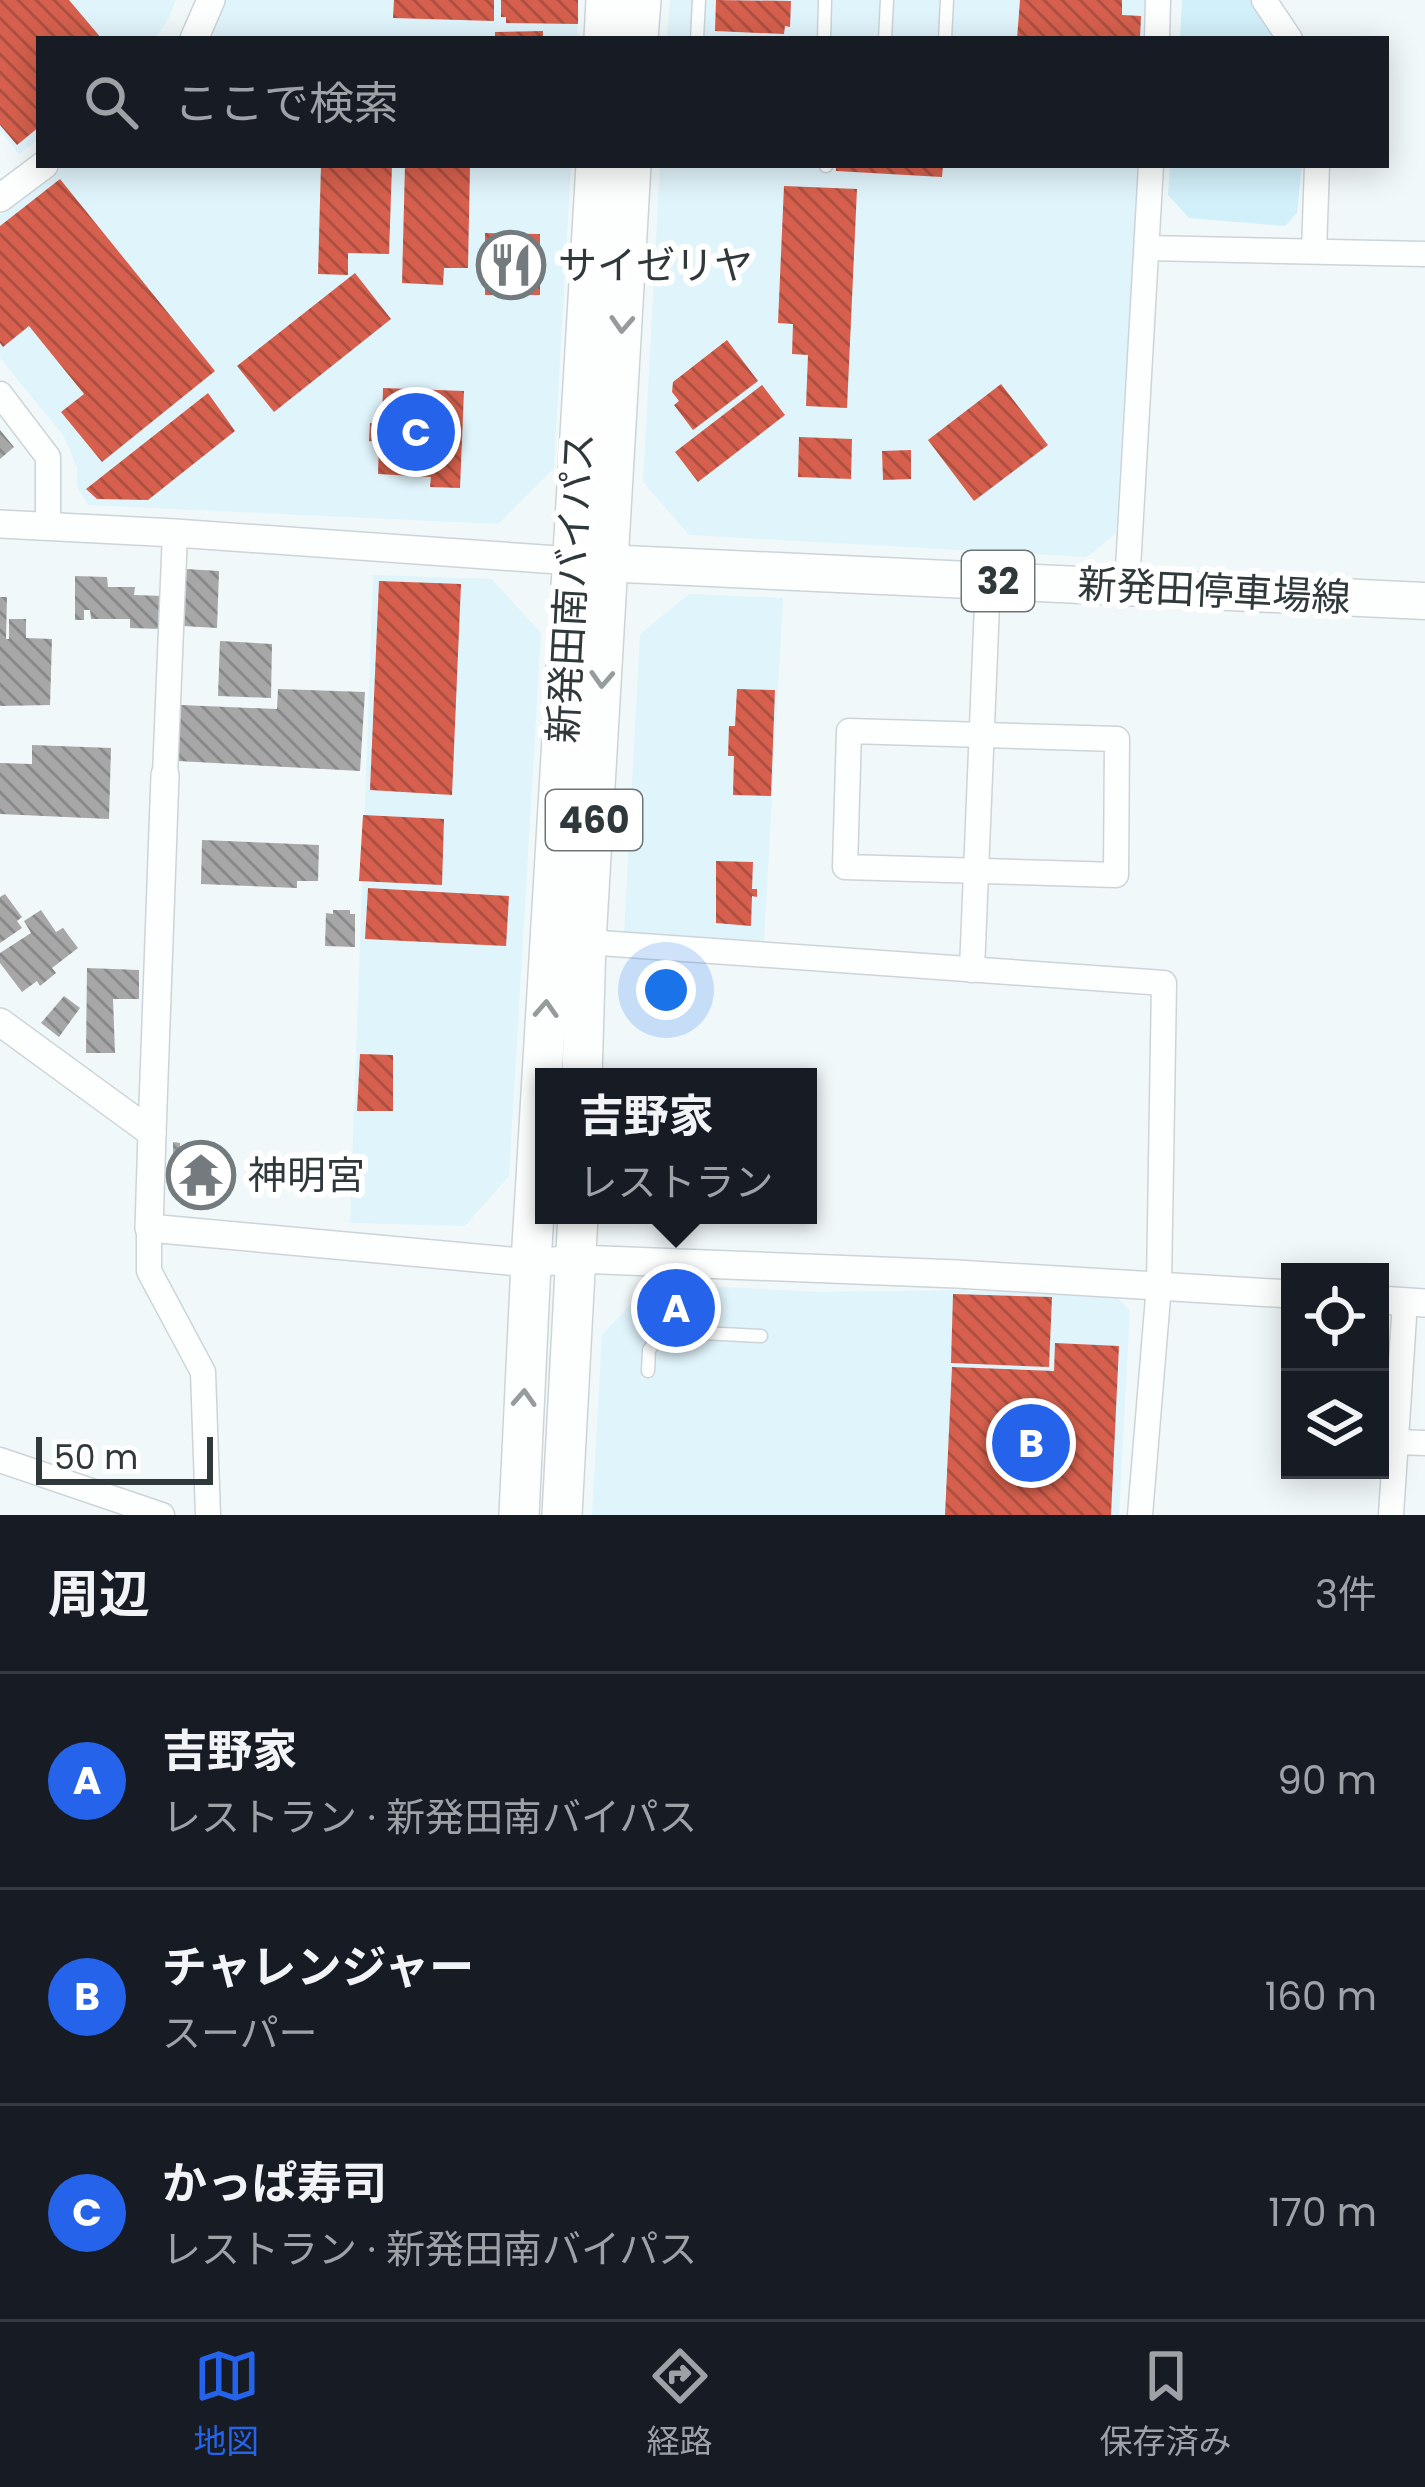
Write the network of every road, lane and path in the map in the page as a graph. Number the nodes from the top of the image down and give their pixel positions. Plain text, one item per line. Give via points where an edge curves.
1 (212, 0) edge
2 (606, 0) edge
3 (640, 0) edge
4 (699, 0) edge
5 (826, 0) edge
6 (887, 0) edge
7 (947, 0) edge
8 (1158, 0) edge
9 (1264, 0) edge
10 (195, 36) edge
11 (604, 36) edge
12 (638, 36) edge
13 (698, 36) edge
14 (824, 36) edge
15 (885, 36) edge
16 (945, 36) edge
17 (1156, 36) edge
18 (1287, 36) edge
19 (40, 168) edge
20 (596, 168) edge
21 (631, 168) edge
22 (1151, 168) edge
23 (1317, 168) edge
24 (0, 198) edge
25 (1147, 248) junction
26 (1314, 251) junction
27 (1425, 254) edge
28 (0, 394) edge
29 (0, 524) edge
30 (48, 526) junction
31 (175, 533) junction
32 (590, 562) junction
33 (988, 580) junction
34 (1126, 586) junction
35 (1425, 602) edge
36 (982, 734) junction
37 (165, 775) joint
38 (976, 872) junction
39 (586, 942) junction
40 (972, 970) junction
41 (0, 1022) edge
42 (547, 1068) edge
43 (582, 1068) edge
44 (152, 1133) junction
45 (535, 1205) edge
46 (578, 1224) edge
47 (149, 1228) junction
48 (577, 1259) junction
49 (530, 1263) junction
50 (1159, 1285) junction
51 (1281, 1293) edge
52 (1403, 1302) edge
53 (761, 1336) dead end
54 (648, 1371) dead end
55 (1396, 1442) junction
56 (1425, 1443) edge
57 (0, 1460) edge
58 (162, 1515) edge
59 (208, 1515) edge
60 (519, 1515) edge
61 (562, 1515) edge
62 (1140, 1515) edge
63 (1391, 1515) edge

1 - 10 street
2 - 11 highway
3 - 12 highway
4 - 13 lane
5 - 14 lane
6 - 15 lane
7 - 16 lane
8 - 17 street
9 - 18 street
19 - 24 street
20 - 32 highway, 新発田南バイパス / 460
21 -> 32 highway, 新発田南バイパス / 460
22 - 25 street
23 - 26 street
25 - 26 street
25 - 34 street
26 - 27 street
28 - 30 street via 48,457
29 - 30 street
30 - 31 street
31 - 32 street
31 - 37 street
32 - 33 main road, 新発田停車場線 / 32
32 -> 39 highway, 新発田南バイパス / 460
42 -> 32 highway, 新発田南バイパス / 460
33 - 34 main road, 新発田停車場線 / 32
33 - 36 street
34 - 35 main road, 新発田停車場線 / 32
36 - 38 street
36 - 38 street via 849,730 845,867
36 - 38 street via 1117,739 1116,875
37 - 44 street
38 - 40 street
39 - 40 street
39 - 43 highway, 新発田南バイパス / 460
40 - 50 street via 1164,983
41 - 44 street
44 - 47 street
49 -> 45 highway, 新発田南バイパス / 460
46 - 48 highway
47 - 49 street
47 - 59 street via 149,1271 202,1372
48 - 49 street
48 - 50 street
48 - 61 highway
60 -> 49 highway, 新発田南バイパス / 460
50 - 51 street
50 - 62 street
52 - 55 street
53 - 54 lane via 663,1331 649,1350
55 - 56 street
55 - 63 street
57 - 58 street

